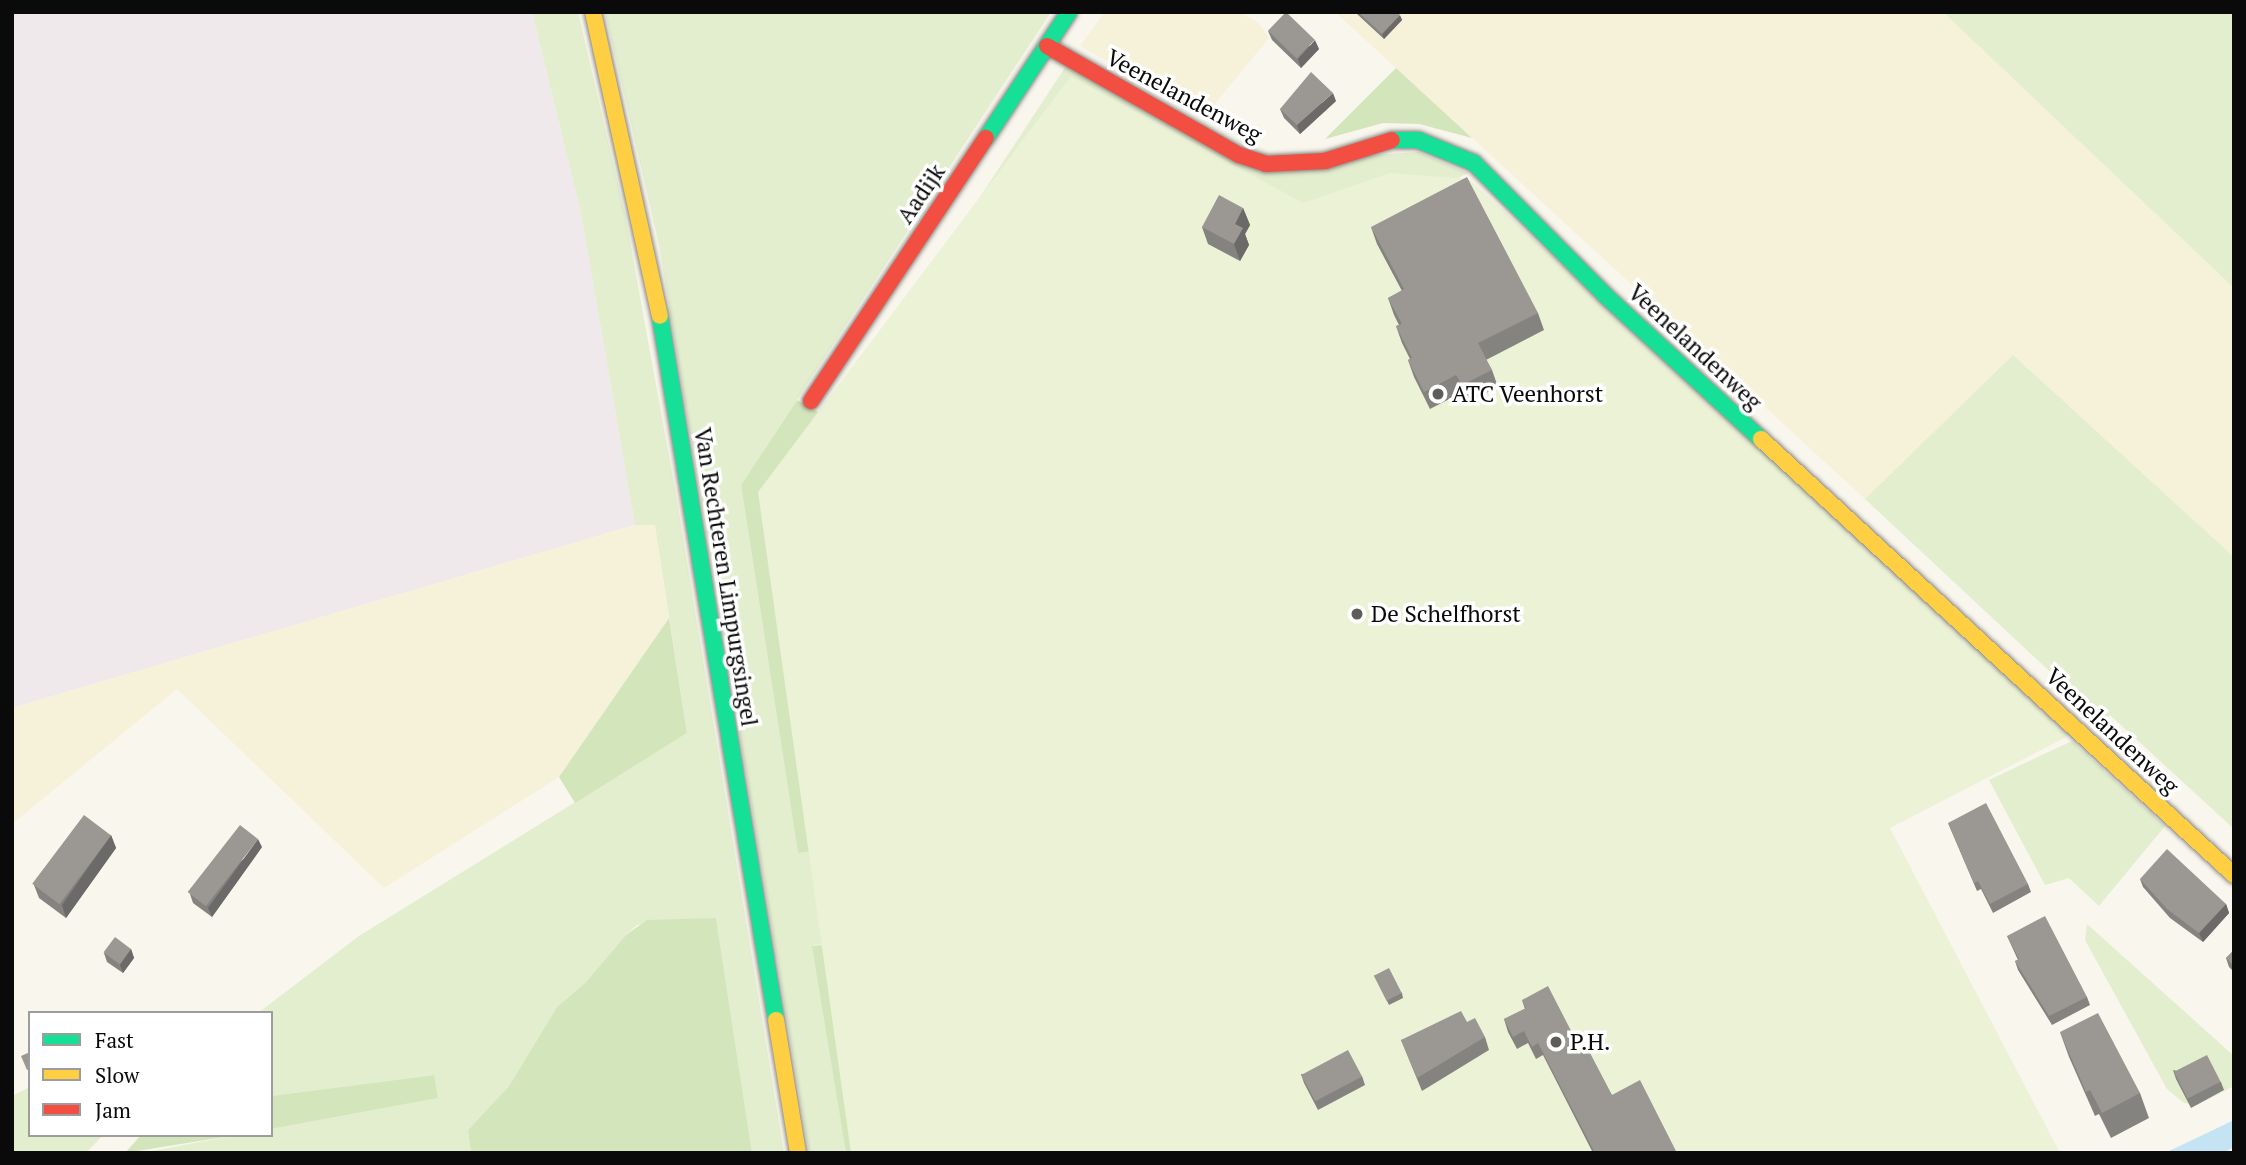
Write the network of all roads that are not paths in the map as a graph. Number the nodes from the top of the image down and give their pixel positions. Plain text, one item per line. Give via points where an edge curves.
1 (593, 12) edge
2 (1069, 12) edge
3 (1047, 46) junction
4 (811, 401) dead end
5 (2234, 875) edge
6 (798, 1153) edge

1 - 6 street, Van Rechteren Limpurgsingel via 654,280
2 - 3 street, Aadijk
3 - 4 street, Aadijk
3 - 5 street, Veenelandenweg via 1239,155 1266,164 1325,161 1391,140 1418,140 1474,163 1616,305

